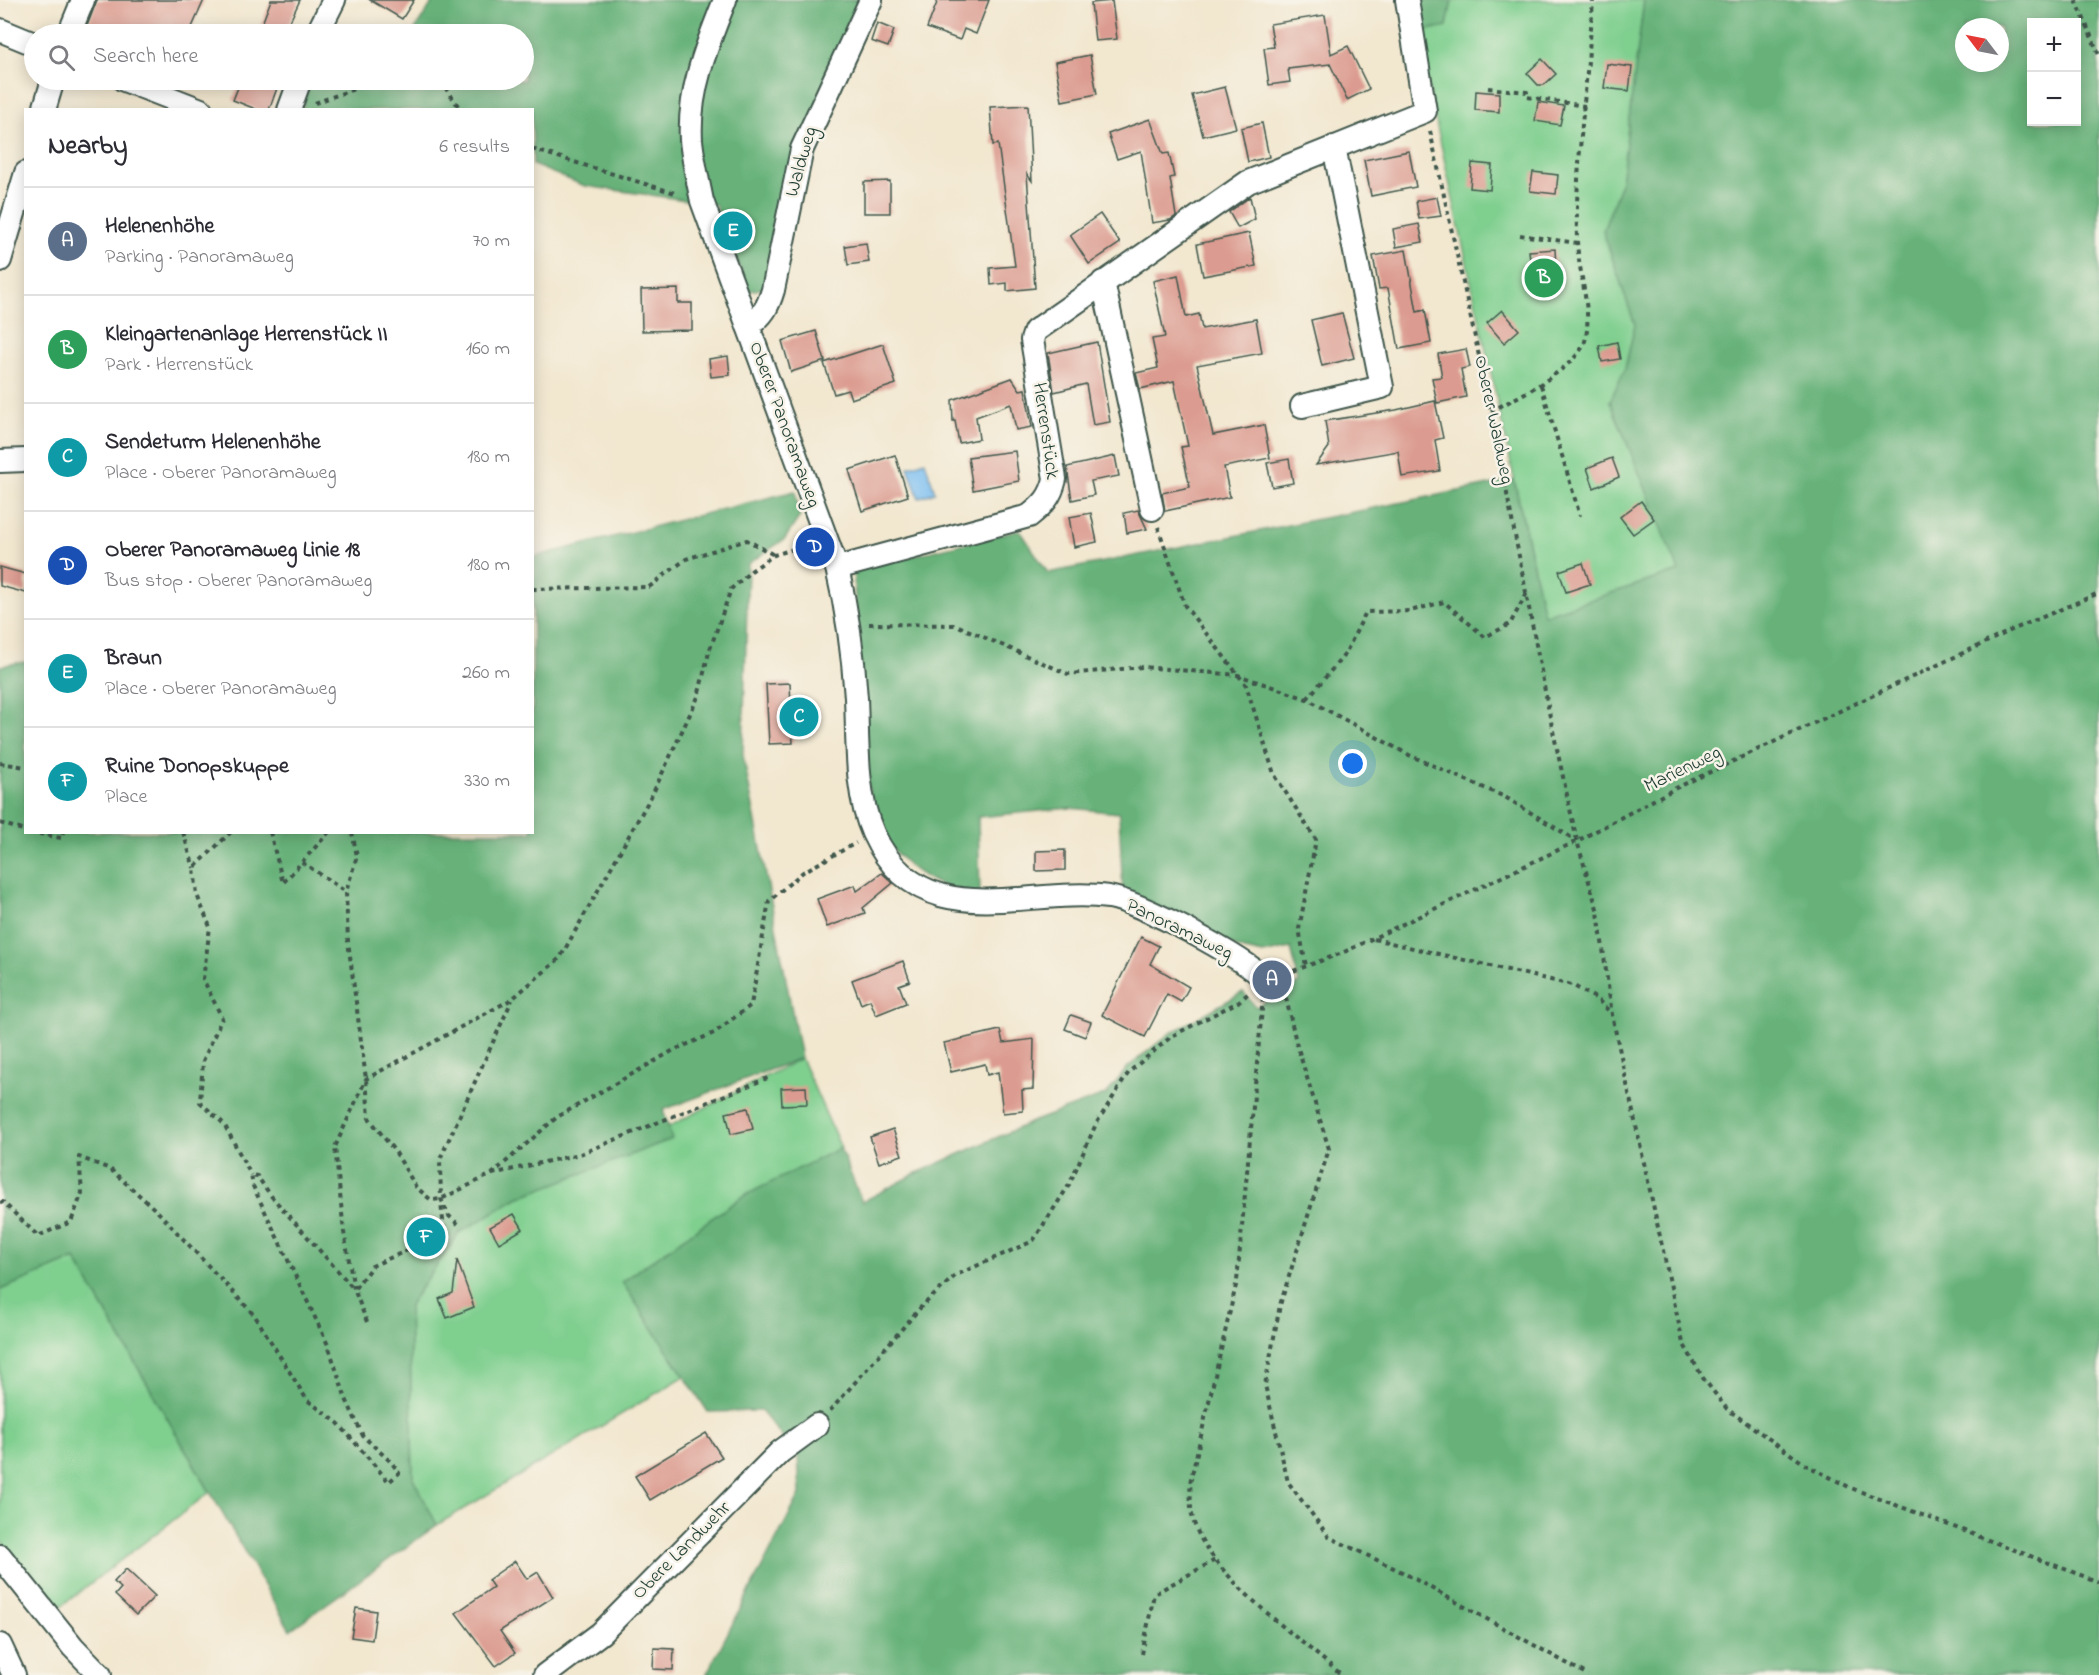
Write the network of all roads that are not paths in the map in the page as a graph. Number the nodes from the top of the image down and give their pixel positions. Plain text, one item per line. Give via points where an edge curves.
1 (83, 0) edge
2 (334, 0) edge
3 (725, 0) edge
4 (871, 0) edge
5 (1407, 0) edge
6 (73, 24) edge
7 (322, 24) edge
8 (0, 30) edge
9 (24, 40) edge
10 (50, 90) edge
11 (150, 90) edge
12 (299, 90) edge
13 (45, 108) edge
14 (196, 108) edge
15 (298, 108) edge
16 (1334, 147) junction
17 (24, 180) edge
18 (0, 260) edge
19 (1103, 282) junction
20 (748, 326) junction
21 (1302, 405) dead end
22 (24, 460) edge
23 (0, 461) edge
24 (1152, 509) road end
25 (837, 568) junction
26 (1086, 896) joint
27 (1276, 981) road end
28 (817, 1425) road end
29 (0, 1556) edge
30 (0, 1645) edge
31 (14, 1675) edge
32 (100, 1675) edge
33 (545, 1675) edge

1 - 6 street
2 - 7 street
3 - 20 street, Oberer Panoramaweg via 698,74 691,141 702,201
4 - 20 street, Waldweg via 805,139 774,290 768,308
5 - 16 street, Herrenstück via 1425,111
8 - 9 street
10 - 13 street
11 - 14 street
12 - 15 street
16 - 19 street, Herrenstück via 1248,182
16 - 21 street via 1382,387
17 - 18 street
19 - 24 street
19 - 25 street, Herrenstück via 1041,324 1032,340 1055,479 1043,506 1029,516
20 - 25 street, Oberer Panoramaweg
22 - 23 street
25 - 26 street, Oberer Panoramaweg via 851,624 863,796 872,832 887,858 928,892 969,901
26 - 27 street, Panoramaweg via 1128,902
28 - 33 street, Obere Landwehr via 780,1452 601,1633
29 - 32 street
30 - 31 street

